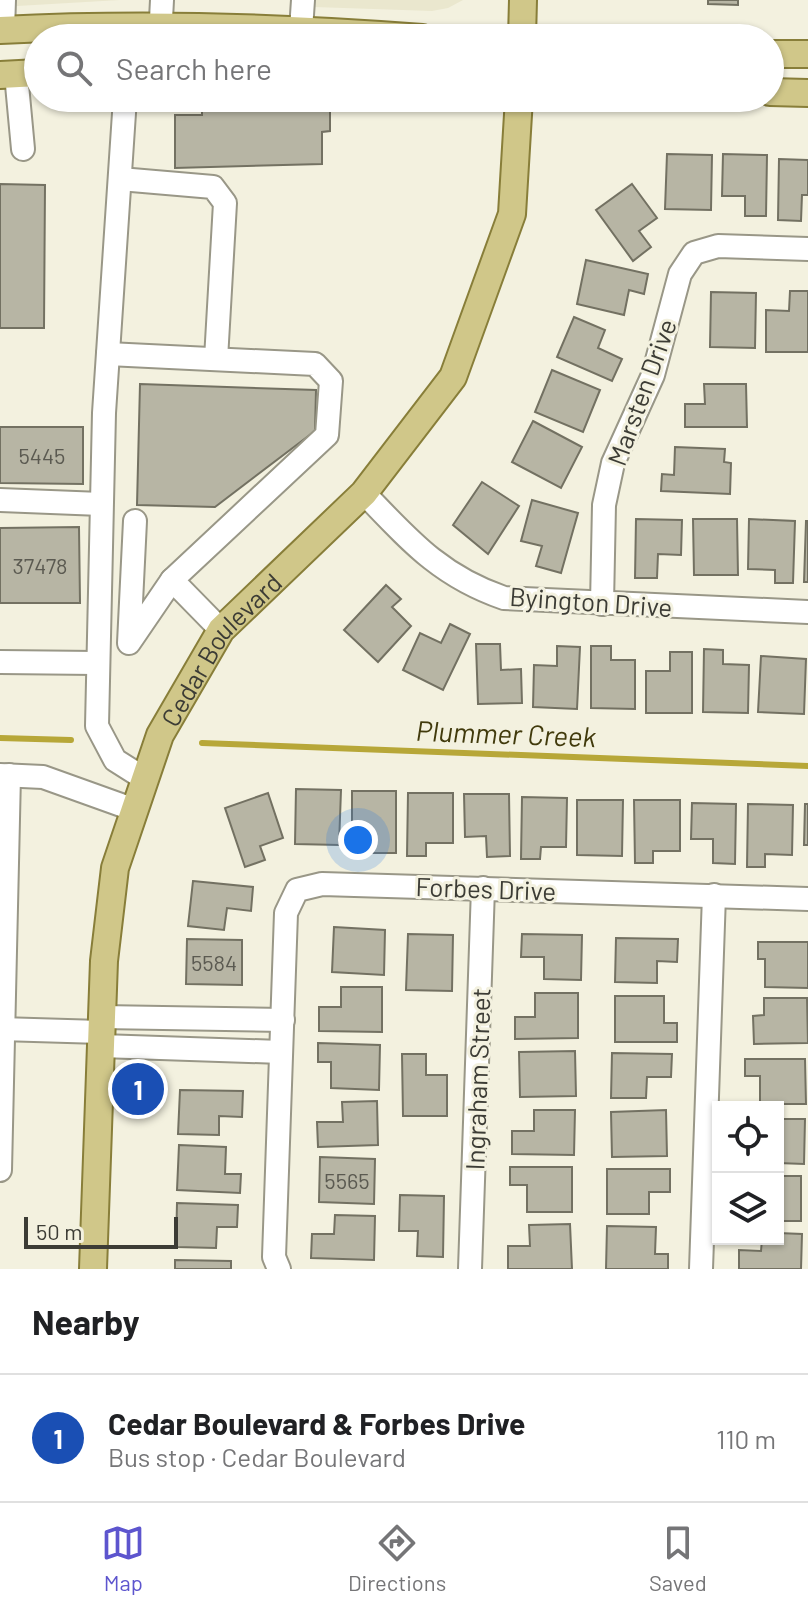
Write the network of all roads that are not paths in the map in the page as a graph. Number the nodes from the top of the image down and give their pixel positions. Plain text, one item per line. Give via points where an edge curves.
1 (4, 0) edge
2 (162, 0) edge
3 (303, 0) edge
4 (523, 0) edge
5 (161, 24) edge
6 (301, 24) edge
7 (522, 24) edge
8 (24, 29) edge
9 (2, 30) edge
10 (784, 54) edge
11 (808, 54) edge
12 (18, 74) edge
13 (784, 92) edge
14 (808, 93) edge
15 (124, 112) edge
16 (518, 112) edge
17 (23, 149) dead end
18 (120, 179) junction
19 (808, 249) edge
20 (108, 354) junction
21 (216, 359) junction
22 (364, 493) junction
23 (0, 500) edge
24 (101, 504) junction
25 (135, 521) dead end
26 (172, 580) junction
27 (602, 604) junction
28 (808, 612) edge
29 (221, 630) junction
30 (0, 662) edge
31 (96, 663) junction
32 (4, 775) edge
33 (145, 779) junction
34 (135, 810) junction
35 (483, 888) junction
36 (714, 895) junction
37 (808, 899) edge
38 (283, 1020) junction
39 (3, 1029) edge
40 (101, 1032) junction
41 (281, 1052) junction
42 (0, 1170) edge
43 (93, 1269) edge
44 (279, 1269) edge
45 (470, 1269) edge
46 (701, 1269) edge

1 - 9 street
2 - 5 street
3 - 6 street
4 - 7 main road
8 - 9 main road
10 - 11 main road
12 - 17 street
13 - 14 main road
15 - 18 street
16 - 22 main road, Cedar Boulevard via 512,214 453,377
18 - 20 street
18 - 21 street via 213,187 225,203
19 - 27 street, Marsten Drive via 718,246 694,253 680,274 653,375 613,463 604,505
20 - 21 street
20 - 24 street
21 - 26 street via 315,364 331,381 327,435
22 - 27 street, Byington Drive via 432,563 469,586 504,598
22 - 29 main road, Cedar Boulevard
23 - 24 street
24 - 31 street
25 - 26 street via 129,643
26 - 29 street
27 - 28 street, Byington Drive
29 - 33 main road, Cedar Boulevard via 160,735
30 - 31 street
31 - 33 street via 97,726 115,760
32 - 34 street via 43,777
32 - 39 street
33 - 34 main road, Cedar Boulevard
34 - 40 main road, Cedar Boulevard via 115,868
35 - 36 street, Forbes Drive
35 - 38 street, Forbes Drive via 322,884 297,890 286,913
35 - 45 street, Ingraham Street
36 - 37 street, Forbes Drive
36 - 46 street
38 - 40 street
38 - 41 street, Forbes Drive
39 - 40 street
39 - 42 street
40 - 41 street
40 - 43 main road, Cedar Boulevard
41 - 44 street, Forbes Drive via 274,1257

